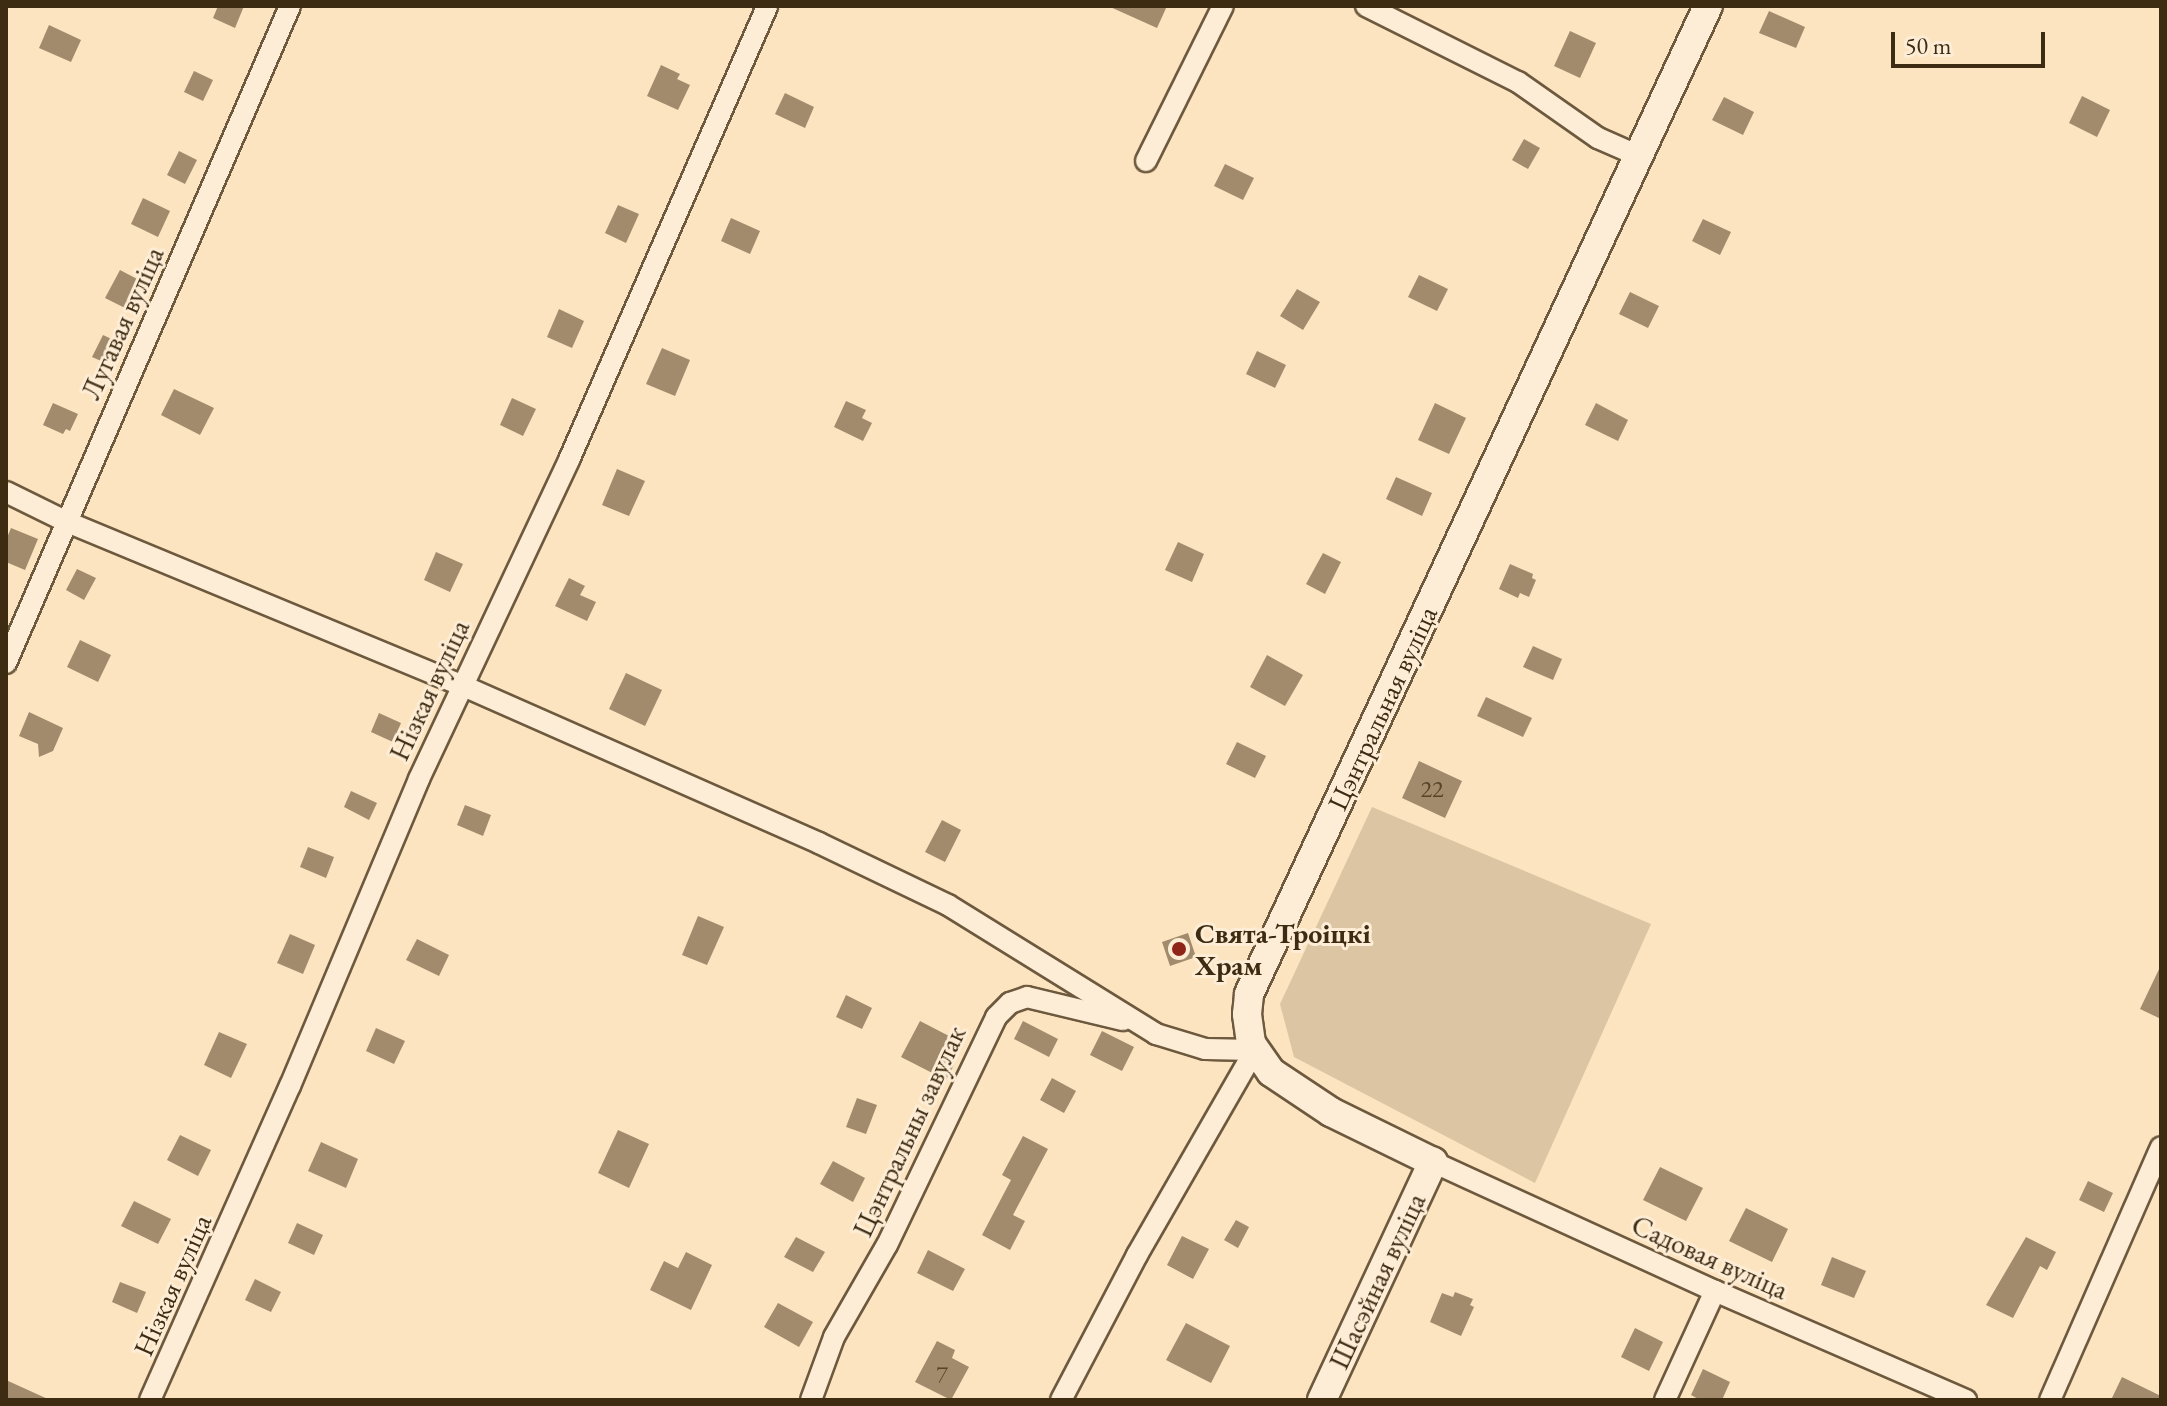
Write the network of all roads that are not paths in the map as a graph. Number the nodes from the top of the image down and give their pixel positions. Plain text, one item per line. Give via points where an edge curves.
1 (290, 6) edge
2 (767, 6) edge
3 (1223, 6) edge
4 (1366, 6) edge
5 (1708, 6) edge
6 (1641, 157) junction
7 (1146, 161) dead end
8 (6, 492) edge
9 (65, 521) junction
10 (6, 663) edge
11 (461, 685) junction
12 (1132, 1021) junction
13 (1255, 1050) junction
14 (2161, 1147) edge
15 (1433, 1162) junction
16 (1715, 1291) junction
17 (150, 1400) edge
18 (811, 1400) edge
19 (1061, 1400) edge
20 (1322, 1400) edge
21 (1665, 1400) edge
22 (1966, 1400) edge
23 (2050, 1400) edge

1 - 9 street, Лугавая вуліца
2 - 11 street, Нізкая вуліца via 569,460
3 - 7 street
4 - 6 street via 1518,82 1598,138
5 - 6 main road, Цэнтральная вуліца
6 - 13 main road, Цэнтральная вуліца via 1252,984 1247,1014
8 - 9 street
9 - 10 street, Лугавая вуліца
9 - 11 street
11 - 12 street via 948,905
11 - 17 street, Нізкая вуліца
12 - 13 street via 1189,1046
12 - 18 street, Цэнтральны завулак via 1027,997 1010,1003 996,1017 882,1255 834,1337
13 - 15 main road via 1271,1072 1302,1096
13 - 19 street
14 - 23 street
15 - 16 street, Садовая вуліца
15 - 20 main road, Шасэйная вуліца
16 - 21 street
16 - 22 street, Садовая вуліца

